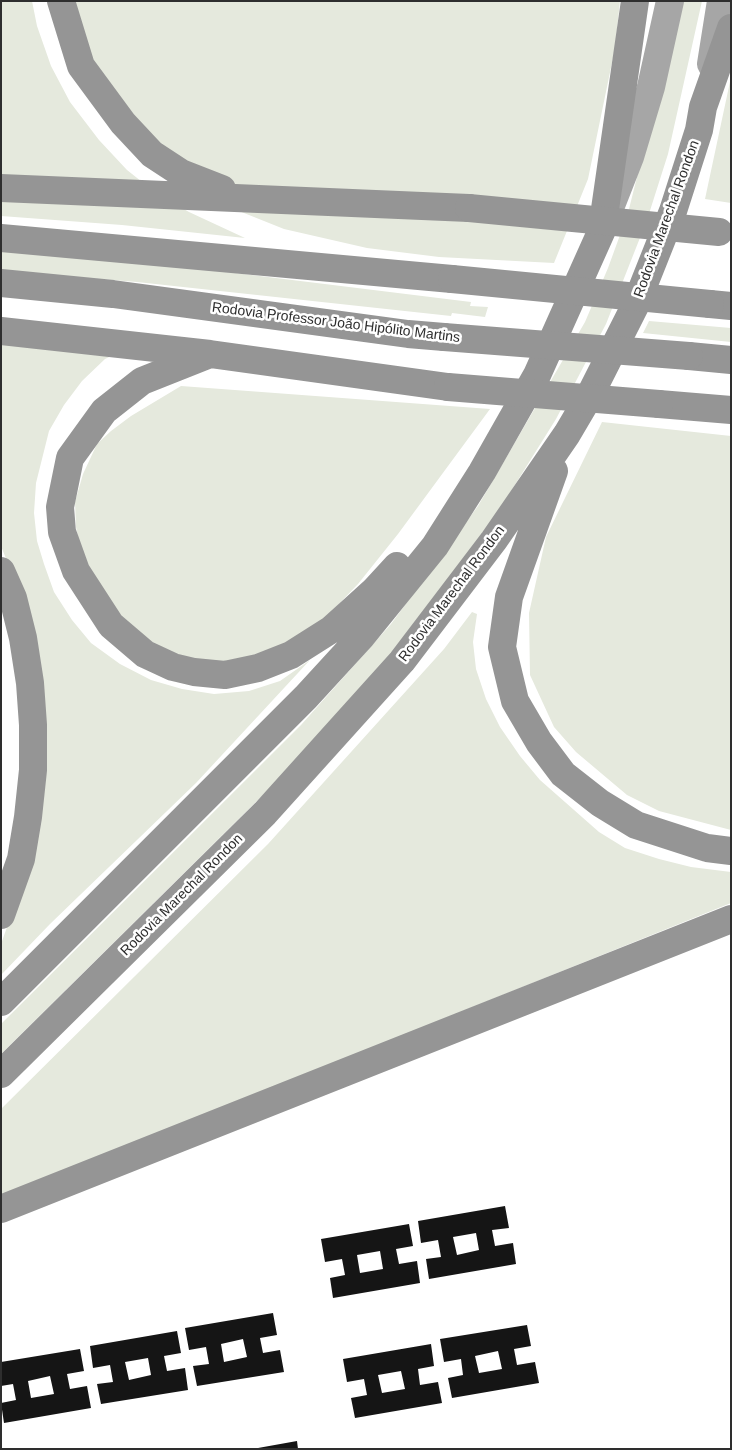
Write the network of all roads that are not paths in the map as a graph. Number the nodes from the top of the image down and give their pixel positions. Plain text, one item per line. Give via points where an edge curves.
1 (60, 1) edge
2 (635, 1) edge
3 (670, 1) edge
4 (721, 1) edge
5 (731, 28) edge
6 (703, 107) junction
7 (1, 188) edge
8 (248, 197) junction
9 (602, 230) junction
10 (725, 233) edge
11 (1, 238) edge
12 (1, 283) edge
13 (721, 305) edge
14 (1, 330) edge
15 (210, 354) junction
16 (731, 360) edge
17 (731, 410) edge
18 (567, 434) junction
19 (482, 472) junction
20 (1, 570) edge
21 (731, 851) edge
22 (1, 915) edge
23 (731, 919) edge
24 (1, 1002) edge
25 (1, 1074) edge
26 (1, 1209) edge

1 - 8 highway via 81,66 101,96 152,154 180,173
2 - 9 highway
3 - 9 main road via 651,87 630,157
4 - 6 main road, Rodovia Marechal Rondon
5 - 6 highway
6 - 18 highway, Rodovia Marechal Rondon via 699,130 673,211 636,304 590,396
7 - 8 highway
8 - 10 highway, bridge via 470,208
9 - 19 highway via 537,375
11 - 13 highway, bridge
12 - 16 highway, Rodovia Professor João Hipólito Martins, bridge via 113,294 444,338
14 - 15 highway
15 - 17 highway, bridge via 448,387
15 - 19 highway via 142,381 104,411 70,458 60,507 62,532 76,571 111,625 144,654 173,667 225,675 291,655 316,640 374,591
18 - 21 highway via 509,598 502,647 515,701 538,742 563,774 600,803 636,825 707,848
18 - 25 highway, Rodovia Marechal Rondon via 441,612 361,709 265,813
19 - 24 highway via 434,546 362,636
20 - 22 highway via 13,598 23,638 33,725 28,818 21,859
23 - 26 highway

